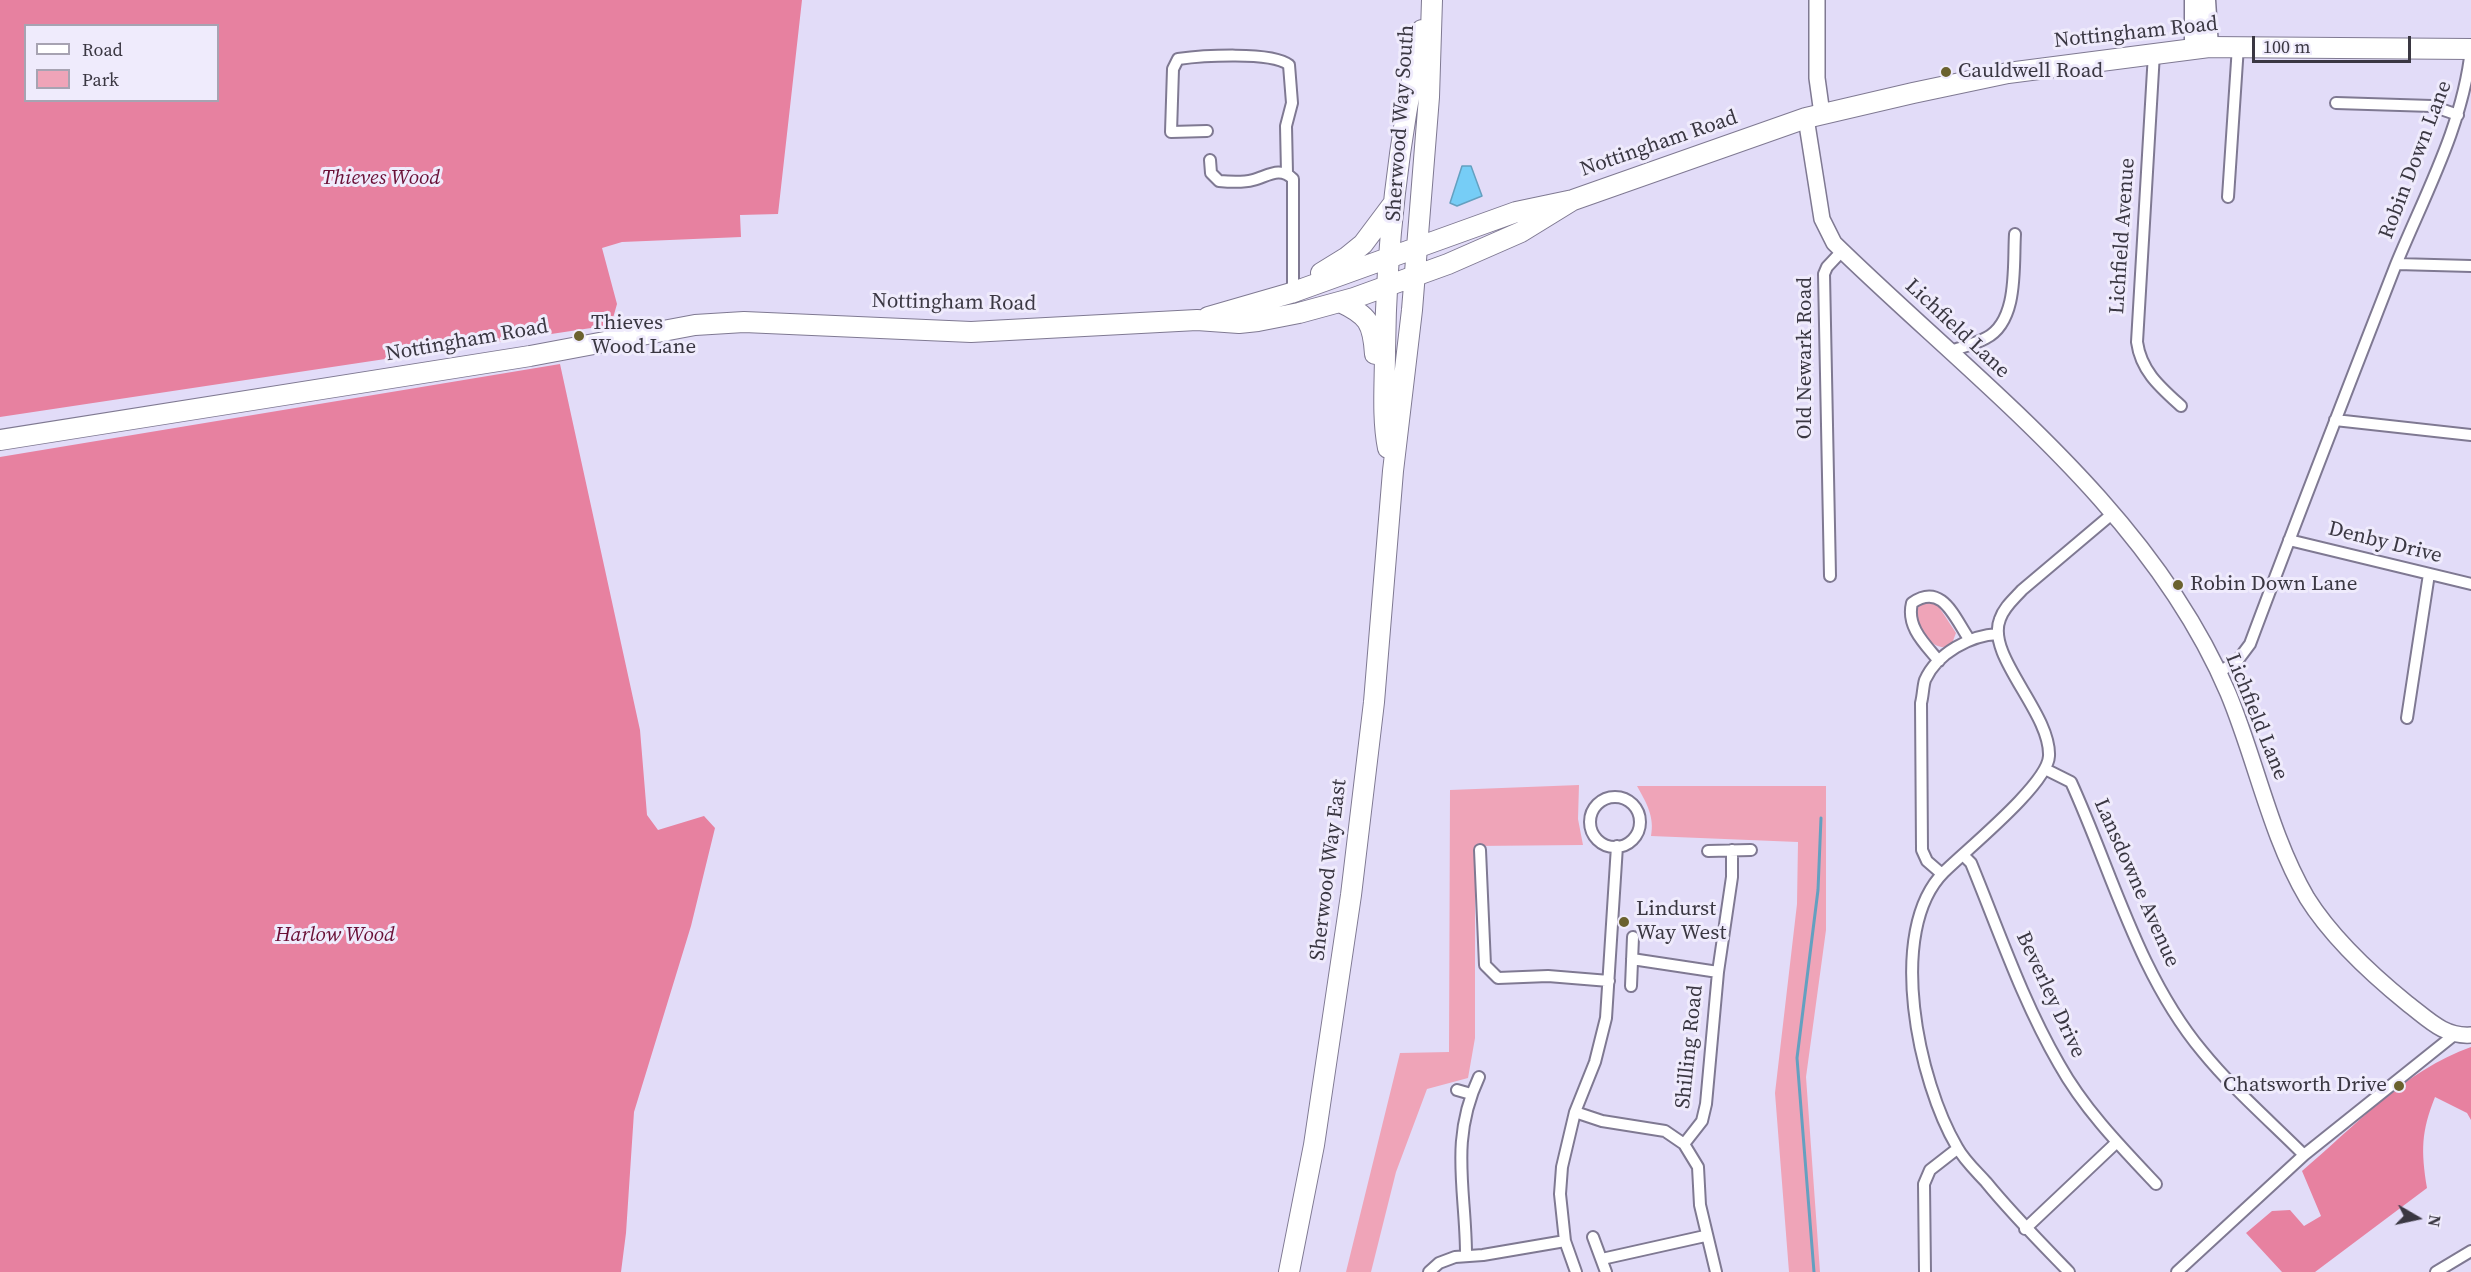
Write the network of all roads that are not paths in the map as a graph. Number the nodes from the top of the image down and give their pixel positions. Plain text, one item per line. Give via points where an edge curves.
1 (1430, 0) edge
2 (1816, 0) edge
3 (2194, 0) edge
4 (2206, 0) edge
5 (2238, 46) junction
6 (2202, 48) junction
7 (2471, 49) edge
8 (2154, 53) junction
9 (2336, 103) dead end
10 (2458, 115) junction
11 (1814, 116) junction
12 (1208, 131) dead end
13 (1210, 160) dead end
14 (1287, 172) junction
15 (2228, 197) dead end
16 (1573, 200) junction
17 (1394, 204) junction
18 (2015, 234) dead end
19 (1842, 251) junction
20 (2397, 264) junction
21 (1402, 266) junction
22 (2471, 266) edge
23 (1292, 292) junction
24 (1340, 302) junction
25 (1299, 313) junction
26 (1197, 320) junction
27 (1951, 351) junction
28 (1386, 398) junction
29 (2181, 406) dead end
30 (2336, 420) junction
31 (2471, 435) edge
32 (0, 440) edge
33 (1393, 471) junction
34 (2112, 514) junction
35 (2289, 540) junction
36 (2429, 574) junction
37 (1830, 576) dead end
38 (2471, 584) edge
39 (1998, 634) junction
40 (1969, 639) junction
41 (1939, 661) junction
42 (2218, 672) junction
43 (2407, 718) dead end
44 (2045, 769) junction
45 (1617, 846) junction
46 (1480, 850) dead end
47 (1708, 850) dead end
48 (1732, 850) junction
49 (1750, 850) dead end
50 (1963, 855) junction
51 (1942, 874) junction
52 (1633, 937) dead end
53 (1632, 959) junction
54 (1718, 972) junction
55 (1609, 981) junction
56 (1631, 986) dead end
57 (2454, 1035) junction
58 (2471, 1035) edge
59 (1479, 1077) dead end
60 (1457, 1090) dead end
61 (1471, 1094) junction
62 (1575, 1112) junction
63 (2117, 1142) junction
64 (1684, 1144) junction
65 (1957, 1149) junction
66 (2304, 1155) junction
67 (2156, 1184) dead end
68 (2025, 1229) junction
69 (1706, 1236) junction
70 (1593, 1237) dead end
71 (1565, 1241) junction
72 (2471, 1251) edge
73 (1466, 1255) junction
74 (1602, 1259) junction
75 (1288, 1272) edge
76 (1429, 1272) edge
77 (1576, 1272) edge
78 (1606, 1272) edge
79 (1716, 1272) edge
80 (1925, 1272) edge
81 (2069, 1272) edge
82 (2177, 1272) edge
83 (2436, 1272) edge

1 - 17 highway, Sherwood Way South via 1400,141
1 - 21 highway, Sherwood Way South via 1429,97
2 - 11 street
3 - 6 main road
4 - 6 main road
5 - 6 highway, Nottingham Road
5 - 7 highway, Nottingham Road
5 - 15 street
6 - 8 highway, Nottingham Road
7 - 10 street, Robin Down Lane
8 - 11 highway, Nottingham Road via 2008,73
8 - 29 street, Lichfield Avenue via 2137,342 2148,374
9 - 10 street via 2432,106
10 - 20 street, Robin Down Lane
11 - 16 highway, Nottingham Road
11 - 19 street via 1822,219 1829,237
12 - 14 street via 1172,132 1173,69 1178,59 1269,57 1284,61 1289,65 1292,103 1286,126
13 - 14 street via 1211,173 1219,181 1251,181 1277,171
14 - 23 street via 1293,179
16 - 21 highway, Nottingham Road via 1516,212
16 - 21 highway, Nottingham Road via 1521,232
17 - 21 highway, Sherwood Way South
17 - 23 highway via 1364,244
18 - 27 street via 2012,293 2003,322 1988,337
19 - 27 street, Lichfield Lane
19 - 37 street, Old Newark Road via 1824,274
20 - 22 street
20 - 30 street, Robin Down Lane
21 - 23 highway, Nottingham Road
21 - 24 highway, Nottingham Road
21 - 28 highway via 1394,371
21 - 33 highway, Sherwood Way East via 1405,385
23 - 25 street
23 - 26 highway, Nottingham Road
24 - 25 highway, Nottingham Road
24 - 28 highway via 1368,320
25 - 26 highway, Nottingham Road via 1239,323
26 - 32 highway, Nottingham Road via 971,332 769,323 695,325 530,356
27 - 34 street, Lichfield Lane via 2029,422
28 - 33 highway, Sherwood Way East via 1386,437
30 - 31 street
30 - 35 street, Robin Down Lane
33 - 75 highway, Sherwood Way East via 1374,702 1351,895 1314,1145
34 - 39 street via 2008,604 1999,620
34 - 42 street, Lichfield Lane via 2168,589
35 - 36 street, Denby Drive
35 - 42 street, Robin Down Lane via 2245,653
36 - 38 street, Denby Drive
36 - 43 street
39 - 40 street
39 - 44 street via 1999,644 2047,734 2049,757
40 - 41 street
40 - 41 street via 1943,600 1931,596 1912,603 1912,626
41 - 51 street via 1925,680 1921,703 1920,820 1922,850 1927,861
42 - 57 street, Lichfield Lane via 2273,820 2308,899 2328,927 2396,994 2438,1028
44 - 50 street
44 - 66 street, Lansdowne Avenue via 2071,782 2125,915 2180,1019 2202,1051
45 - 45 street via 1598,839 1590,822 1598,804 1616,796 1633,804 1640,822 1633,840
45 - 55 street
46 - 55 street via 1485,965 1491,974 1498,978 1548,976
47 - 48 street
48 - 49 street
48 - 54 street, Shilling Road
50 - 51 street
50 - 63 street, Beverley Drive via 1971,863 2015,976 2059,1065
51 - 65 street via 1930,891 1919,921 1913,956 1912,1013 1939,1109
52 - 53 street
53 - 54 street
53 - 56 street
54 - 64 street, Shilling Road via 1706,1104 1702,1121
55 - 62 street via 1603,1037
57 - 58 street
57 - 66 street
59 - 61 street
60 - 61 street
61 - 73 street via 1463,1122 1459,1169
62 - 64 street via 1602,1121 1665,1131
62 - 71 street via 1562,1167 1560,1194
63 - 67 street, Beverley Drive
63 - 68 street
64 - 69 street via 1698,1167
65 - 68 street
65 - 80 street via 1930,1170 1924,1184
66 - 82 street
68 - 81 street
69 - 74 street
69 - 79 street
70 - 74 street
71 - 73 street
71 - 77 street
72 - 83 street
73 - 76 street via 1439,1263
74 - 78 street

